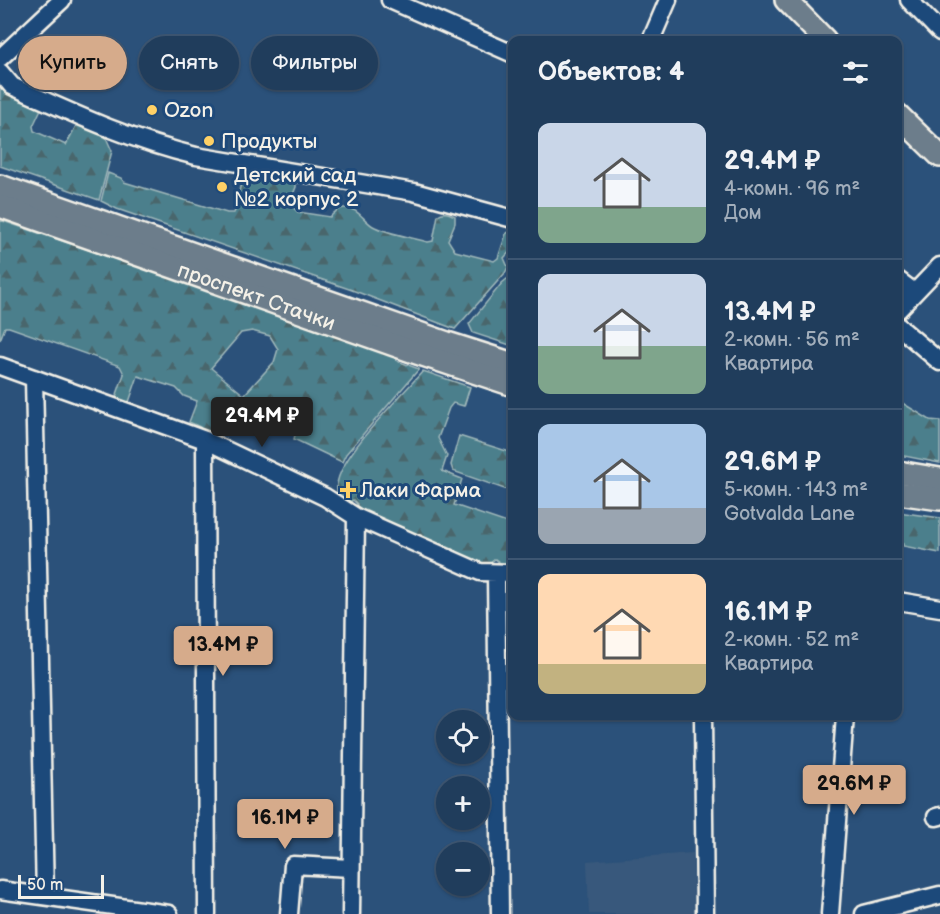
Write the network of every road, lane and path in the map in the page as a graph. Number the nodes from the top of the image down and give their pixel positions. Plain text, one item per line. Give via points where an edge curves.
1 (62, 0) edge
2 (390, 0) edge
3 (668, 0) edge
4 (786, 0) edge
5 (909, 0) edge
6 (940, 32) edge
7 (653, 36) edge
8 (821, 36) edge
9 (508, 52) edge
10 (0, 58) edge
11 (0, 72) edge
12 (902, 119) edge
13 (940, 156) edge
14 (0, 186) edge
15 (0, 207) edge
16 (508, 218) edge
17 (940, 266) edge
18 (902, 283) edge
19 (915, 292) junction
20 (902, 306) edge
21 (902, 329) edge
22 (508, 362) edge
23 (940, 362) edge
24 (0, 366) edge
25 (34, 378) junction
26 (508, 383) edge
27 (205, 440) junction
28 (902, 473) edge
29 (940, 478) edge
30 (902, 494) edge
31 (940, 500) edge
32 (356, 517) junction
33 (505, 573) edge
34 (902, 602) edge
35 (940, 608) edge
36 (703, 720) edge
37 (845, 720) edge
38 (351, 868) junction
39 (0, 890) edge
40 (45, 896) junction
41 (940, 896) edge
42 (169, 914) edge
43 (207, 914) edge
44 (289, 914) edge
45 (351, 914) edge
46 (500, 914) edge
47 (705, 914) edge
48 (830, 914) edge
49 (864, 914) edge

1 - 10 street
2 - 9 street
3 - 7 street
4 - 8 main road
5 - 6 street
11 - 16 street via 12,86 118,133 170,150 414,192
12 - 13 main road
14 - 22 main road, проспект Стачки
15 - 26 main road, проспект Стачки
17 - 19 street
18 - 19 street
19 - 20 street
21 - 23 street
24 - 25 street
25 - 27 street
25 - 40 street
27 - 32 street via 325,497
27 - 43 street
28 - 29 main road
30 - 31 main road
32 - 33 street via 480,572
32 - 38 street
33 - 46 street
34 - 35 street
36 - 47 street
37 - 48 street
38 - 44 street via 293,865
38 - 45 street
39 - 40 street
40 - 42 street
41 - 49 street

